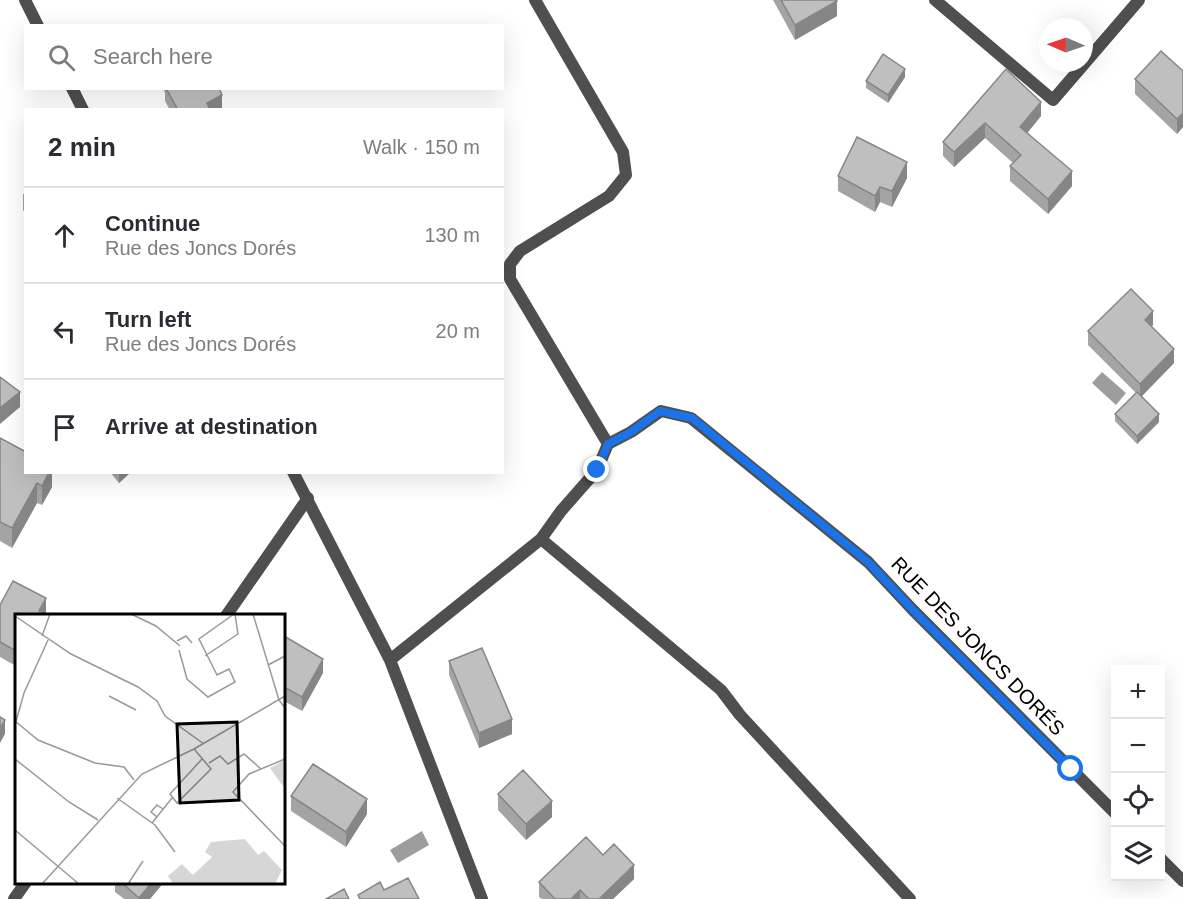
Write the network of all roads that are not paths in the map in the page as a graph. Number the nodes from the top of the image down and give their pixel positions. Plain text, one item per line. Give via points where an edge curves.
1 (25, 0) edge
2 (535, 0) edge
3 (935, 0) edge
4 (1139, 0) edge
5 (37, 24) edge
6 (73, 90) edge
7 (82, 108) edge
8 (608, 444) junction
9 (294, 474) edge
10 (308, 498) junction
11 (542, 539) junction
12 (227, 614) edge
13 (390, 660) junction
14 (1111, 809) edge
15 (1165, 862) edge
16 (1183, 881) edge
17 (25, 884) edge
18 (14, 899) edge
19 (482, 899) edge
20 (910, 899) edge

1 - 5 street
2 - 8 street via 623,152 626,175 609,196 520,251 510,264 510,279
3 - 4 street via 1053,100
6 - 7 street
8 - 11 street via 597,470
8 - 14 street, RUE DES JONCS DORÉS via 660,411 692,418 868,562
9 - 10 street
10 - 12 street
10 - 13 street
11 - 13 street
11 - 20 street via 721,690
13 - 19 street
15 - 16 street
17 - 18 street

